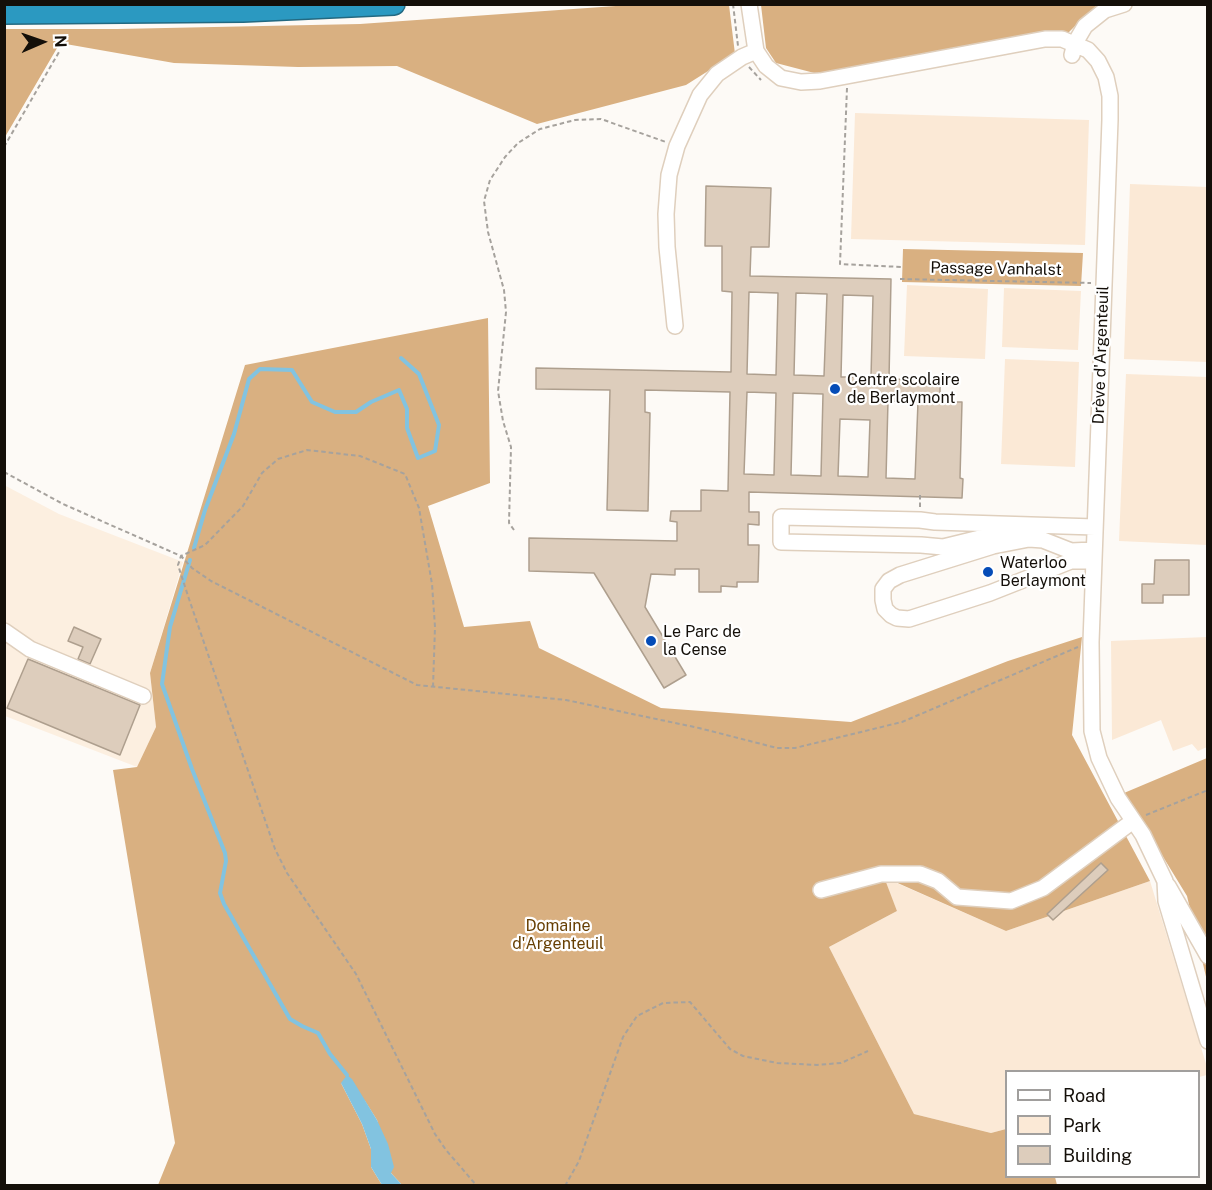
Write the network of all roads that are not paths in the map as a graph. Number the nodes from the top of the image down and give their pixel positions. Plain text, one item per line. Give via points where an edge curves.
1 (394, 4) edge
2 (749, 4) edge
3 (1124, 4) edge
4 (4, 13) edge
5 (1074, 49) junction
6 (756, 51) junction
7 (675, 326) dead end
8 (935, 522) junction
9 (1029, 526) junction
10 (1095, 527) junction
11 (934, 547) junction
12 (1094, 556) junction
13 (4, 631) edge
14 (143, 696) dead end
15 (1133, 821) junction
16 (1165, 880) junction
17 (821, 890) dead end
18 (1208, 956) edge
19 (1208, 1041) edge

1 - 4 highway via 243,11
2 - 6 street
3 - 5 street via 1105,10 1085,26
5 - 6 street via 1062,39 1045,39 801,82 781,78
5 - 10 street, Drève d'Argenteuil via 1088,50 1098,61 1110,96
6 - 7 street via 717,74 700,94 677,146 669,175 666,214
8 - 9 street
8 - 11 street via 926,534
8 - 11 street via 781,518 781,542
9 - 10 street
9 - 11 street
10 - 12 street, Drève d'Argenteuil
12 - 12 street via 909,619 891,615 885,609 883,589 889,581 993,546 1043,540
12 - 15 street, Drève d'Argenteuil via 1092,731 1099,758
13 - 14 street via 30,649
15 - 16 street, Drève d'Argenteuil
15 - 17 street via 1043,888 1011,901 957,897 938,881 920,874 881,874
16 - 18 street
16 - 19 street, Drève d'Argenteuil via 1166,901

